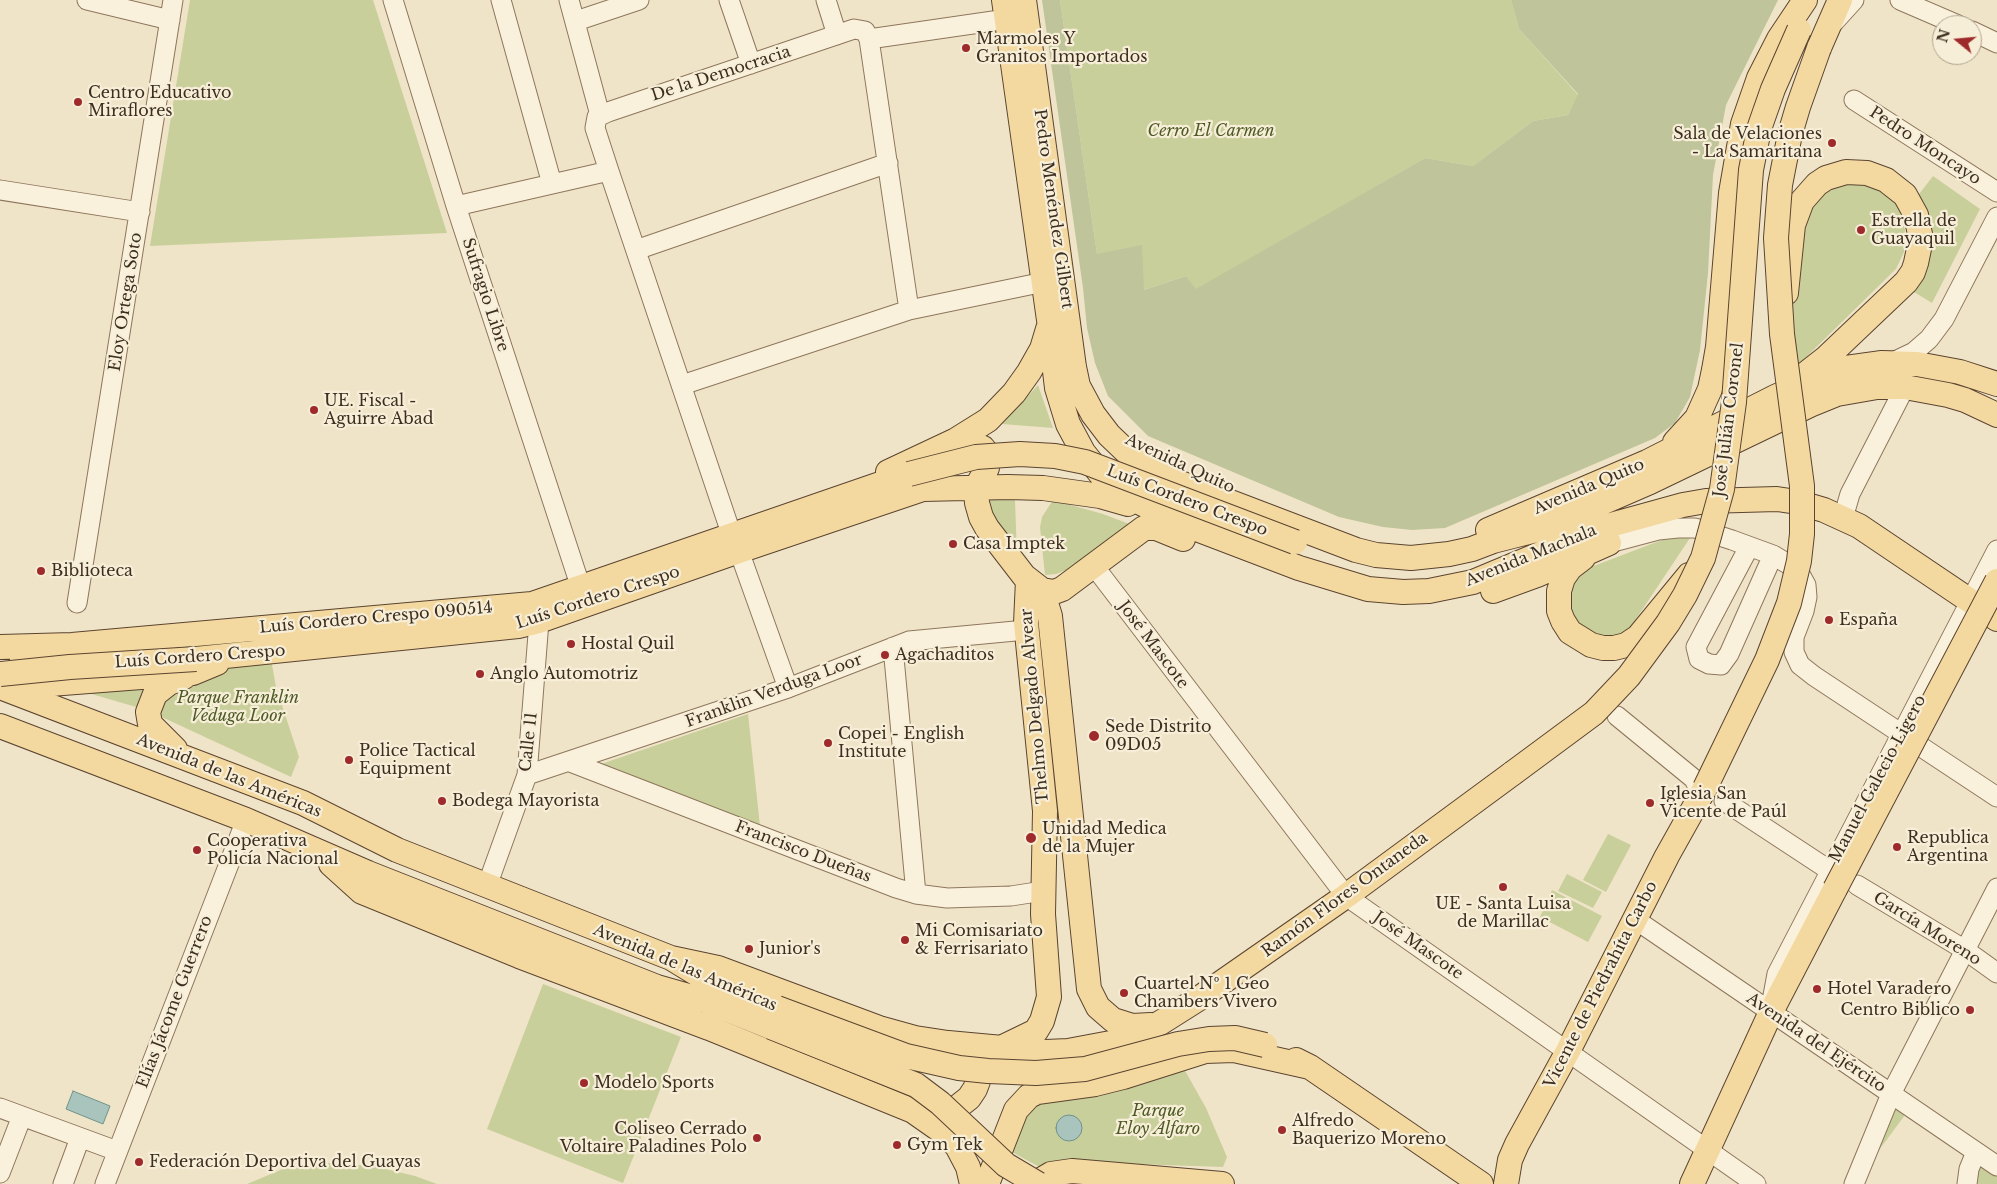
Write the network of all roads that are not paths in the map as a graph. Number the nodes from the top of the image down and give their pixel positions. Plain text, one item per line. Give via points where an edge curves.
1 (87, 0) edge
2 (173, 0) edge
3 (393, 0) edge
4 (501, 0) edge
5 (569, 0) edge
6 (639, 0) edge
7 (729, 0) edge
8 (826, 0) edge
9 (1024, 0) edge
10 (1805, 0) edge
11 (1813, 0) edge
12 (1840, 0) edge
13 (1854, 0) edge
14 (1900, 0) edge
15 (1006, 9) edge
16 (1935, 15) edge
17 (170, 20) junction
18 (576, 20) junction
19 (837, 35) junction
20 (1982, 36) edge
21 (869, 39) junction
22 (1823, 39) junction
23 (1997, 43) edge
24 (751, 64) junction
25 (1854, 100) dead end
26 (600, 115) junction
27 (888, 163) junction
28 (609, 171) junction
29 (552, 184) junction
30 (0, 190) edge
31 (1997, 192) edge
32 (456, 206) junction
33 (140, 212) junction
34 (1997, 217) edge
35 (636, 250) junction
36 (1044, 282) junction
37 (909, 310) junction
38 (1049, 320) junction
39 (1782, 334) junction
40 (1893, 362) junction
41 (1997, 384) edge
42 (682, 385) junction
43 (1905, 387) junction
44 (1775, 397) junction
45 (1093, 414) junction
46 (1997, 415) edge
47 (956, 440) junction
48 (1647, 462) junction
49 (976, 488) junction
50 (825, 502) junction
51 (1658, 513) junction
52 (1843, 518) junction
53 (1180, 523) junction
54 (1544, 528) junction
55 (735, 543) junction
56 (1609, 543) junction
57 (1750, 546) junction
58 (1997, 550) edge
59 (1773, 555) junction
60 (1703, 558) junction
61 (1094, 566) junction
62 (1734, 577) junction
63 (1997, 581) edge
64 (1035, 585) junction
65 (1759, 587) junction
66 (581, 588) junction
67 (1970, 602) junction
68 (77, 603) dead end
69 (1997, 619) edge
70 (539, 621) junction
71 (1026, 630) junction
72 (44, 646) junction
73 (0, 647) edge
74 (893, 647) junction
75 (194, 666) junction
76 (0, 674) edge
77 (0, 687) edge
78 (788, 688) junction
79 (1617, 716) dead end
80 (0, 726) edge
81 (1901, 735) junction
82 (184, 757) junction
83 (570, 762) junction
84 (1513, 773) joint
85 (526, 775) junction
86 (1710, 794) junction
87 (1997, 797) edge
88 (246, 820) junction
89 (1840, 881) junction
90 (487, 886) junction
91 (1997, 888) edge
92 (1044, 891) junction
93 (916, 894) junction
94 (1346, 896) junction
95 (457, 919) junction
96 (1636, 920) junction
97 (1965, 950) junction
98 (671, 958) junction
99 (1997, 973) edge
100 (657, 987) junction
101 (1771, 1012) junction
102 (774, 1017) junction
103 (1160, 1023) junction
104 (709, 1028) junction
105 (948, 1043) junction
106 (1001, 1048) junction
107 (1068, 1051) junction
108 (1568, 1051) junction
109 (1310, 1067) junction
110 (1891, 1094) junction
111 (0, 1108) edge
112 (913, 1111) junction
113 (22, 1116) junction
114 (80, 1138) junction
115 (117, 1151) junction
116 (1708, 1152) junction
117 (1976, 1152) junction
118 (1997, 1166) edge
119 (0, 1173) edge
120 (63, 1184) edge
121 (105, 1184) edge
122 (972, 1184) edge
123 (979, 1184) edge
124 (987, 1184) edge
125 (1034, 1184) edge
126 (1038, 1184) edge
127 (1222, 1184) edge
128 (1481, 1184) edge
129 (1506, 1184) edge
130 (1692, 1184) edge
131 (1756, 1184) edge
132 (1854, 1184) edge
133 (1967, 1184) edge

1 - 17 street
2 - 17 street, Eloy Ortega Soto
3 - 32 street, Sufragio Libre
4 - 29 street
5 - 18 street
6 - 18 street
7 - 24 street
8 - 19 street
9 - 45 main road, Pedro Menéndez Gilbert via 1074,367 1078,386
10 - 48 main road via 1779,39 1759,78 1743,124 1731,193 1718,347 1710,389 1697,418 1688,429
11 - 60 main road, José Julián Coronel, bridge via 1773,89 1759,129 1751,170 1734,402 1722,489
12 - 22 main road
13 - 22 street
14 - 16 street
15 - 21 street
15 - 36 main road, Pedro Menéndez Gilbert
17 - 33 street, Eloy Ortega Soto
18 - 26 street
19 - 21 street, De la Democracia via 858,29 865,31
19 - 24 street, De la Democracia
20 - 23 street
21 - 27 street
22 - 39 main road, bridge via 1798,107 1780,185 1776,238
24 - 26 street, De la Democracia
25 - 31 street, Pedro Moncayo
26 - 28 street via 596,128
27 - 35 street
27 - 37 street
28 - 29 street
28 - 35 street
29 - 32 street
30 - 33 street
32 - 66 street, Sufragio Libre
33 - 68 street, Eloy Ortega Soto
34 - 40 street via 1939,326 1914,352
35 - 42 street
36 - 37 street
36 - 38 main road, Pedro Menéndez Gilbert
37 - 42 street
38 - 47 main road via 1042,349 1014,393 988,420
38 - 53 main road, Avenida Machala via 1061,405 1083,452 1114,488
39 - 44 main road, bridge via 1793,225 1802,201 1817,184 1836,175 1856,172 1886,180 1905,196 1918,221 1920,239 1912,272 1906,282 1826,358
39 - 86 main road, bridge via 1800,462 1802,526 1799,561 1790,603 1774,645
40 - 41 main road, Avenida Quito via 1960,372
40 - 44 main road, Avenida Quito via 1837,370
42 - 55 street
43 - 46 main road, Avenida Quito via 1965,400
43 - 52 street via 1850,494
43 - 54 main road, Avenida Quito via 1877,387 1837,394
44 - 48 main road, Avenida Quito
45 - 48 main road, Avenida Quito via 1127,442 1165,461 1310,520 1390,545 1426,545 1482,532
45 - 54 main road, Avenida Quito via 1131,456 1175,481 1356,550 1392,557 1431,556 1472,549
47 - 49 main road via 974,444 987,453 987,468
47 - 50 main road
49 - 53 main road, Luís Cordero Crespo via 1043,488 1100,496
49 - 55 main road, Luís Cordero Crespo via 914,491
49 - 64 main road via 984,522
50 - 54 main road, Luís Cordero Crespo, bridge via 909,474 976,457 1020,454 1055,456 1093,465 1295,542 1368,566 1410,571 1468,562 1499,551
50 - 55 main road, Luís Cordero Crespo 090514
51 - 52 main road, Avenida Machala via 1706,501 1757,498 1797,502
51 - 53 main road, Avenida Machala via 1607,526 1473,582 1429,591 1403,592 1368,589 1335,580
51 - 56 main road
52 - 67 main road, Avenida Machala
55 - 66 main road, Luís Cordero Crespo 090514 via 679,552
55 - 70 main road, Luís Cordero Crespo
55 - 78 street
56 - 57 street via 1658,530 1695,528
56 - 60 main road, bridge via 1579,560 1563,578 1559,591 1559,611 1570,632 1580,640 1603,648 1626,645 1638,637
56 - 61 main road, Avenida Machala via 1537,575 1480,595 1408,607 1357,603 1331,597 1150,527 1140,530
57 - 59 street
57 - 62 street
58 - 67 street, Manuel Galecio Ligero
59 - 65 street
59 - 81 street via 1800,574 1806,585 1807,597 1794,638 1794,652 1800,665
60 - 84 main road, José Julián Coronel, bridge via 1668,623 1629,676 1594,713
61 - 64 main road, Avenida Machala via 1054,592
61 - 94 street, José Mascote
62 - 65 street
62 - 65 street via 1696,647 1699,659 1709,664 1721,665 1729,654
63 - 89 main road, Manuel Galecio Ligero, bridge
64 - 71 main road, Thelmo Delgado Alvear via 1025,606
64 - 103 main road, Thelmo Delgado Alvear via 1050,616 1089,989 1098,1007 1113,1020 1138,1026
66 - 72 main road, Luís Cordero Crespo 090514 via 532,604
67 - 69 main road, Avenida Machala
67 - 81 street, Manuel Galecio Ligero
70 - 75 main road, Luís Cordero Crespo via 518,626 236,655
70 - 85 street, Calle 11
71 - 74 street, Franklin Verduga Loor via 909,641
71 - 92 main road, Thelmo Delgado Alvear via 1045,811
72 - 73 main road, Luís Cordero Crespo 090514
72 - 75 main road via 31,650 23,658 22,674 50,684
74 - 78 street, Franklin Verduga Loor
74 - 93 street
75 - 76 main road, Luís Cordero Crespo, bridge via 70,667
75 - 82 main road via 156,694 148,712 150,724
77 - 82 main road, Avenida de las Américas
78 - 83 street, Franklin Verduga Loor
79 - 86 street, García Moreno
80 - 88 main road, Avenida de las Américas
81 - 87 street
81 - 89 street, Manuel Galecio Ligero
82 - 90 main road, Avenida de las Américas via 303,803 397,850
83 - 85 street, Franklin Verduga Loor
83 - 93 street, Francisco Dueñas
84 - 94 main road, Ramón Flores Ontaneda
85 - 90 street, Calle 11
86 - 89 street, García Moreno
86 - 96 main road, Vicente de Piedrahíta Carbo via 1667,856
88 - 95 main road, Avenida de las Américas
88 - 115 street, Elías Jácome Guerrero
89 - 97 street, García Moreno
89 - 101 main road, Manuel Galecio Ligero
90 - 98 main road, Avenida de las Américas
91 - 97 street
92 - 93 street, Francisco Dueñas via 1011,896 947,898
92 - 106 main road, Thelmo Delgado Alvear via 1049,986 1046,1009 1036,1031
94 - 103 main road, Ramón Flores Ontaneda
94 - 108 street, José Mascote
95 - 100 main road, Avenida de las Américas
95 - 104 main road, Avenida de las Américas
96 - 101 street, Avenida del Ejército
96 - 108 main road, Vicente de Piedrahíta Carbo
97 - 99 street, García Moreno
97 - 110 street
98 - 102 main road, Avenida de las Américas
98 - 105 main road via 718,968 897,1034
100 - 102 main road, Avenida de las Américas
100 - 104 main road
101 - 110 street, Avenida del Ejército
101 - 116 main road, Manuel Galecio Ligero
102 - 109 main road, Avenida de las Américas, bridge via 906,1056 988,1071 1036,1073 1086,1069 1209,1038 1235,1038 1265,1045
102 - 126 main road, Avenida de las Américas, bridge via 916,1085 1006,1165
103 - 107 main road, Ramón Flores Ontaneda via 1116,1042
104 - 112 main road, Avenida de las Américas
105 - 106 main road
105 - 112 main road via 968,1053 977,1064 975,1089 963,1104 945,1114
106 - 107 main road, Ramón Flores Ontaneda
107 - 123 main road via 1040,1067 1004,1100 993,1122
108 - 116 street, José Mascote
108 - 129 main road, Vicente de Piedrahíta Carbo via 1513,1152
109 - 124 main road via 1234,1050 1205,1051 1095,1084 1037,1092 1016,1110
109 - 128 main road, Avenida de las Américas
110 - 117 street, Avenida del Ejército
110 - 132 street
111 - 113 street
112 - 122 main road via 957,1146 968,1167
113 - 114 street
113 - 119 street
114 - 115 street
114 - 120 street
115 - 121 street, Elías Jácome Guerrero
116 - 130 main road, Manuel Galecio Ligero
116 - 131 street, José Mascote
117 - 118 street, Avenida del Ejército
117 - 133 street
125 - 127 main road via 1051,1174 1072,1171

